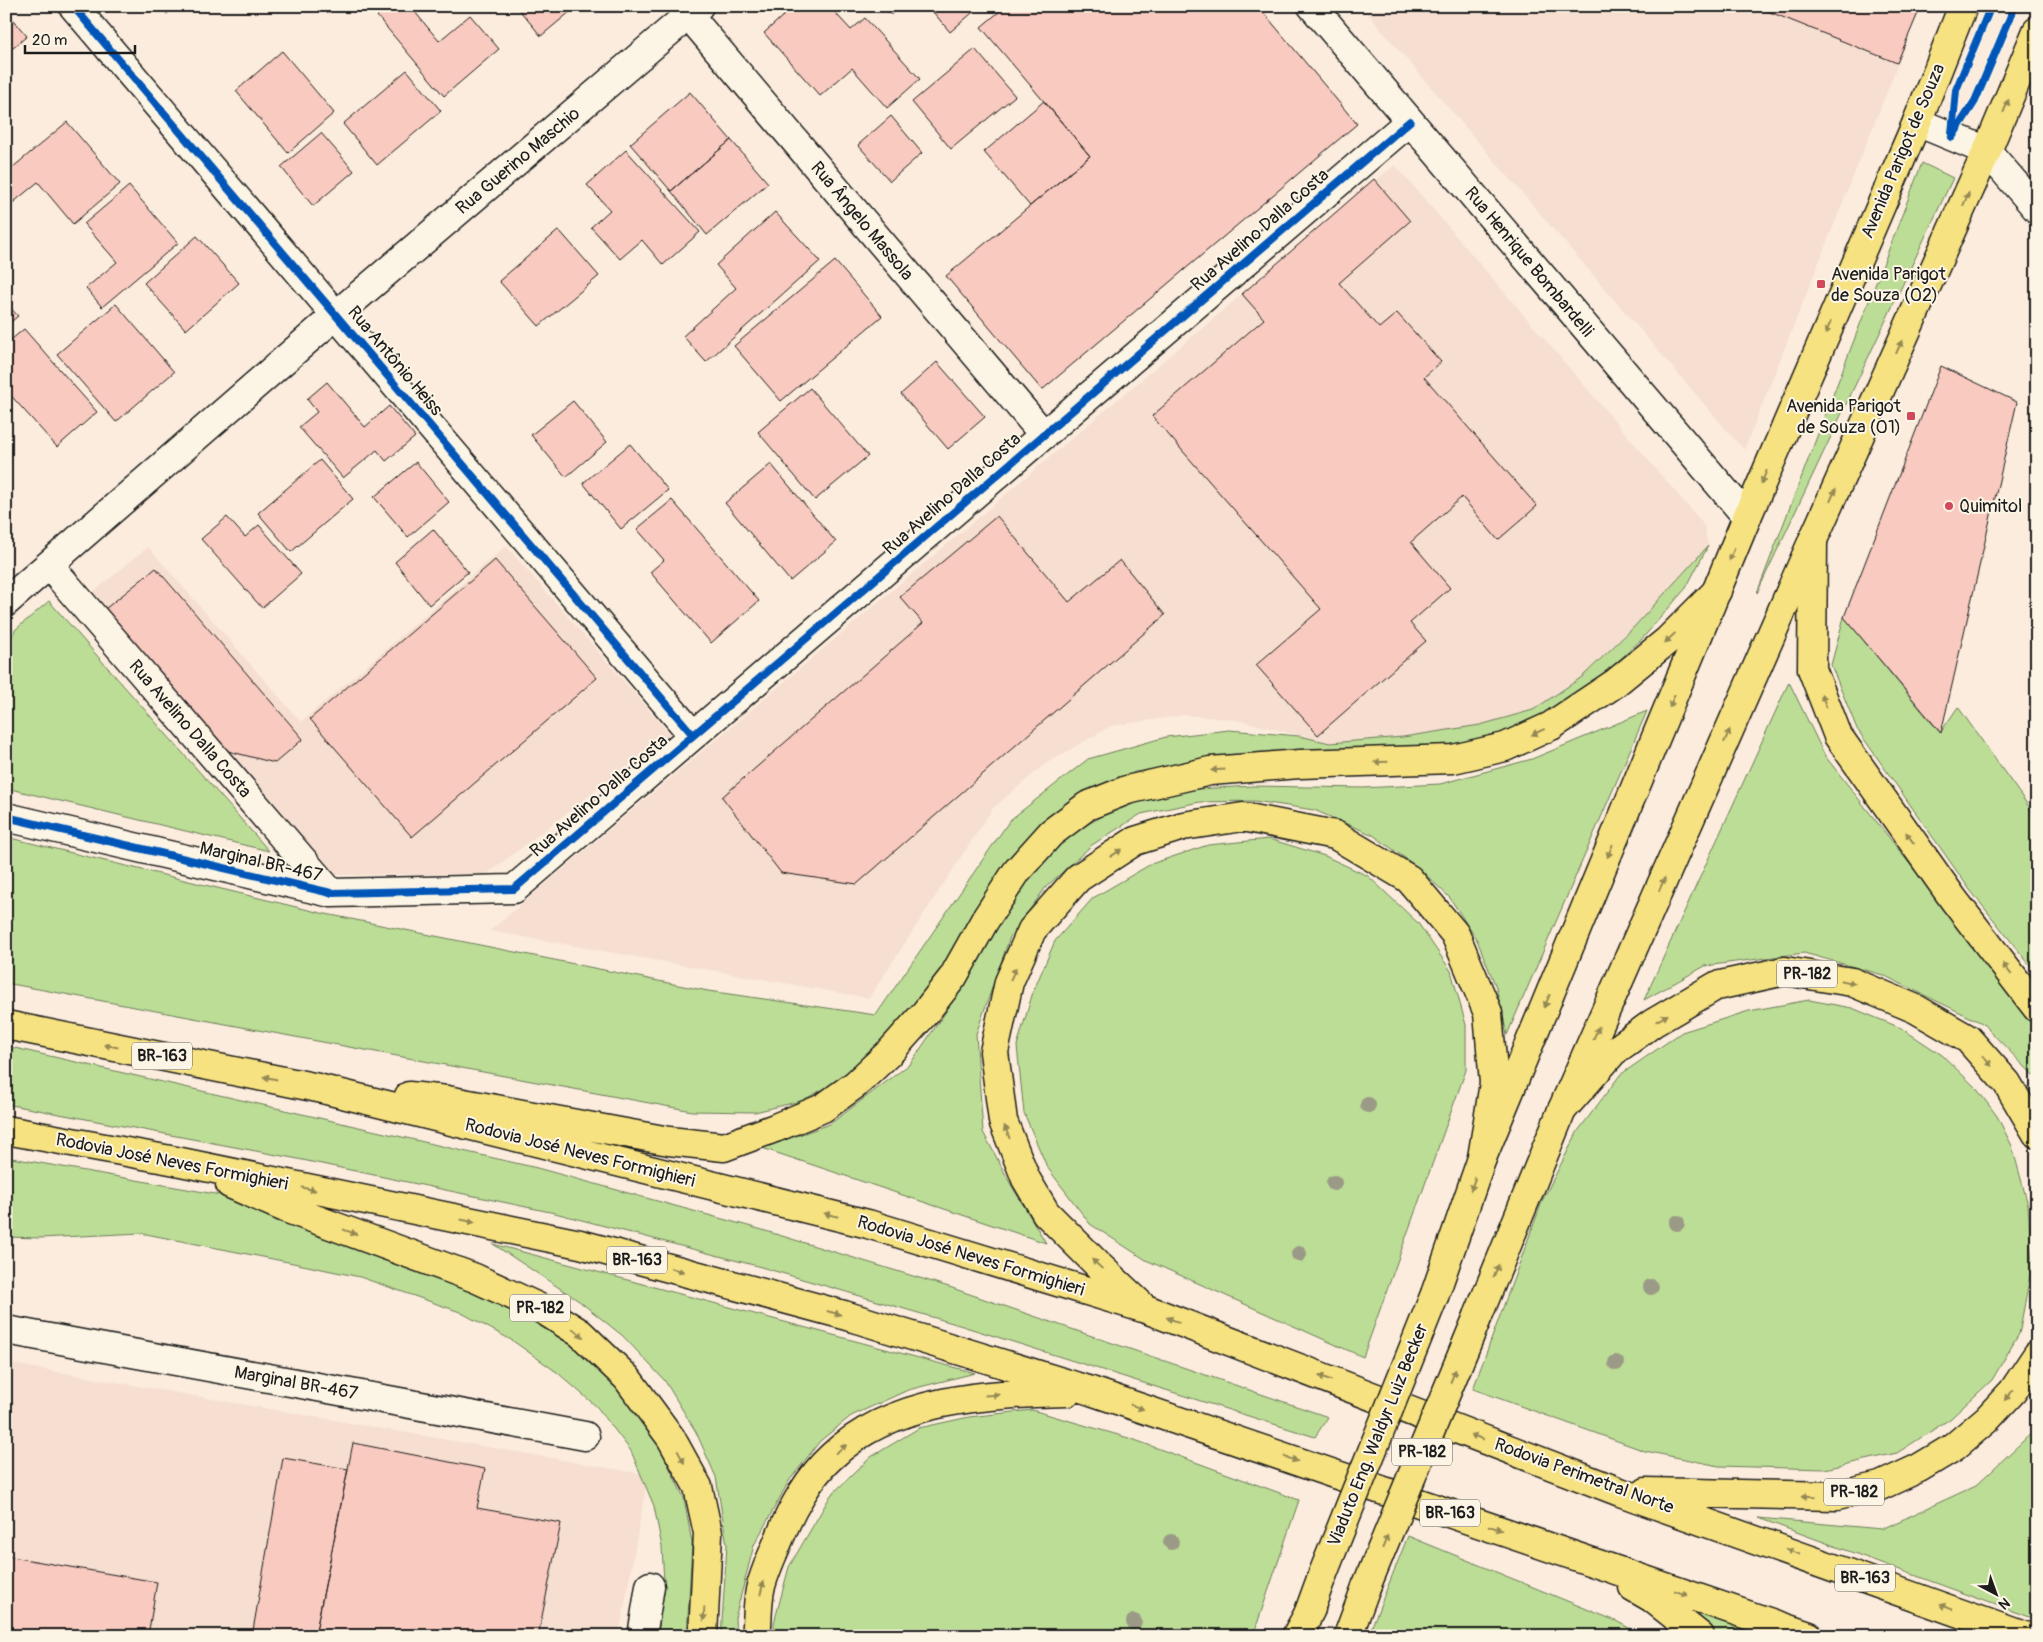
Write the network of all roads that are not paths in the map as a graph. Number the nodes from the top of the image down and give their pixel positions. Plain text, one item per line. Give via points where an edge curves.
1 (73, 6) edge
2 (1312, 6) edge
3 (1963, 6) edge
4 (689, 9) edge
5 (2035, 38) edge
6 (1410, 121) junction
7 (1917, 122) junction
8 (1987, 151) junction
9 (2037, 208) edge
10 (336, 315) junction
11 (1044, 435) junction
12 (1747, 516) junction
13 (1813, 540) junction
14 (49, 564) junction
15 (1717, 591) junction
16 (6, 602) edge
17 (693, 735) junction
18 (6, 817) edge
19 (514, 889) joint
20 (330, 893) junction
21 (2037, 1008) edge
22 (6, 1025) edge
23 (318, 1088) junction
24 (1562, 1110) junction
25 (6, 1130) edge
26 (2037, 1134) edge
27 (1482, 1158) junction
28 (176, 1161) junction
29 (1146, 1310) junction
30 (6, 1330) edge
31 (2037, 1355) edge
32 (1091, 1391) junction
33 (585, 1436) dead end
34 (1620, 1492) junction
35 (1592, 1561) junction
36 (650, 1586) dead end
37 (1311, 1610) junction
38 (642, 1636) edge
39 (703, 1636) edge
40 (756, 1636) edge
41 (1296, 1636) edge
42 (1300, 1636) edge
43 (1348, 1636) edge
44 (1700, 1636) edge
45 (1809, 1636) edge
46 (2024, 1636) edge

1 - 10 street, Rua Antônio Heiss
2 - 6 street, Rua Henrique Bombardelli
3 - 7 main road, Avenida Parigot de Souza
4 - 10 street, Rua Guerino Maschio
4 - 11 street, Rua Ângelo Massola
8 -> 5 main road
6 - 11 street, Rua Avelino Dalla Costa
6 - 12 street, Rua Henrique Bombardelli
7 - 8 street
7 -> 12 main road, Avenida Parigot de Souza
8 - 9 street
13 -> 8 main road
10 - 14 street, Rua Guerino Maschio
10 - 17 street, Rua Antônio Heiss
11 - 17 street, Rua Avelino Dalla Costa
12 -> 15 main road, Avenida Parigot de Souza
21 -> 13 main road via 1954,900 1838,736 1812,669
24 -> 13 main road
14 - 16 street, Rua Guerino Maschio
14 - 20 street, Rua Avelino Dalla Costa
15 -> 23 main road via 1668,640 1614,684 1550,726 1505,747 1453,759 1300,764 1210,771 1127,790 1087,806 1051,833 1017,871 953,977 890,1052 856,1084 823,1108 741,1141 724,1147 670,1141 447,1100
15 -> 27 main road, Avenida Parigot de Souza
17 - 19 street, Rua Avelino Dalla Costa
18 - 20 street, Marginal BR-467
19 - 20 street, Marginal BR-467
23 -> 22 main road, Rodovia José Neves Formighieri / BR-163
29 -> 23 main road, Rodovia José Neves Formighieri / BR-163 via 868,1224
24 -> 26 main road, PR-182 via 1613,1052 1653,1023 1716,986 1786,971 1852,982 1916,1009 1968,1039 2007,1083
43 -> 24 main road, PR-182, bridge
25 - 28 main road, Rodovia José Neves Formighieri / BR-163
29 -> 27 main road via 1046,1213 1026,1179 1003,1121 994,1052 1009,982 1032,930 1078,878 1135,841 1183,826 1243,817 1335,835 1409,879 1455,934 1488,1013 1494,1083
27 -> 37 main road, Viaduto Eng. Waldyr Luiz Becker, bridge via 1435,1294
28 -> 32 main road, Rodovia José Neves Formighieri / BR-163 via 580,1244 844,1316
28 -> 39 main road, PR-182 via 285,1208 475,1278 540,1308 580,1332 627,1378 671,1438 698,1487 708,1533
34 -> 29 main road, Rodovia Perimetral Norte / BR-163
30 - 33 street, Marginal BR-467
31 -> 34 main road, PR-182 via 2013,1391 1954,1447 1880,1486 1837,1496
32 -> 35 main road, BR-163
40 -> 32 main road via 760,1590 787,1522 805,1489 830,1457 865,1430 933,1405 976,1397
46 -> 34 main road, Rodovia Perimetral Norte / BR-163
35 - 44 main road via 1652,1598
35 -> 45 main road, BR-163
36 - 38 street
37 - 41 main road
37 - 42 main road

